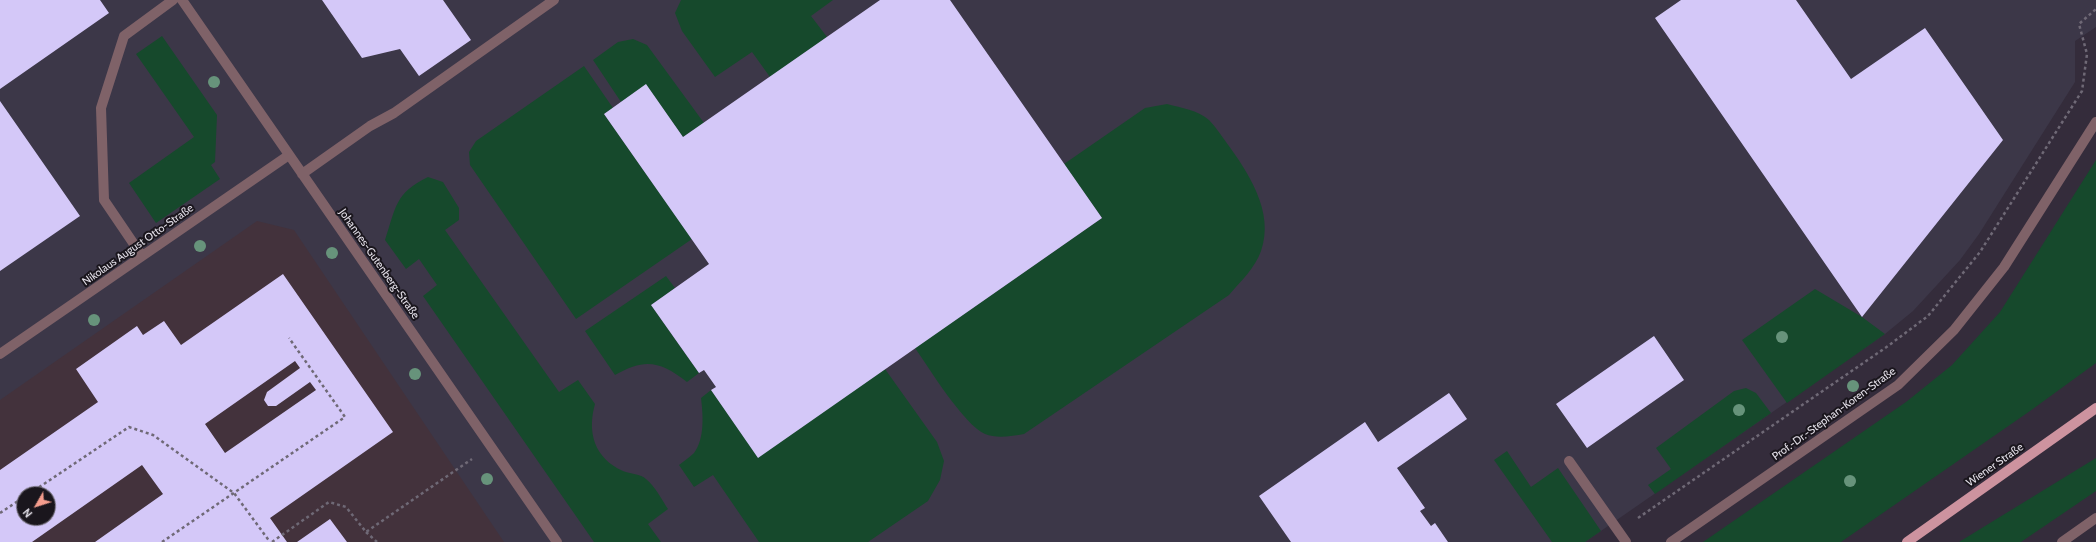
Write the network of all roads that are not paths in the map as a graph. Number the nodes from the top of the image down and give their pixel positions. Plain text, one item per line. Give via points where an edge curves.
1 (173, 0) edge
2 (182, 0) edge
3 (554, 0) edge
4 (2096, 122) edge
5 (289, 155) junction
6 (302, 174) junction
7 (142, 256) junction
8 (0, 354) edge
9 (2096, 408) edge
10 (1569, 461) dead end
11 (2096, 518) edge
12 (557, 542) edge
13 (1626, 542) edge
14 (1671, 542) edge
15 (1907, 542) edge
16 (2062, 542) edge

1 - 7 street via 124,36 101,108 104,200
2 - 5 street, Johannes-Gutenberg-Straße
3 - 6 street via 394,113 370,126
4 - 14 street, Prof.-Dr.-Stephan-Koren-Straße via 2004,267 1954,330 1898,385
5 - 6 street, Johannes-Gutenberg-Straße
5 - 7 street, Nikolaus August Otto-Straße
6 - 12 street, Johannes-Gutenberg-Straße
7 - 8 street, Nikolaus August Otto-Straße
9 - 15 main road, Wiener Straße
10 - 13 street
11 - 16 street

